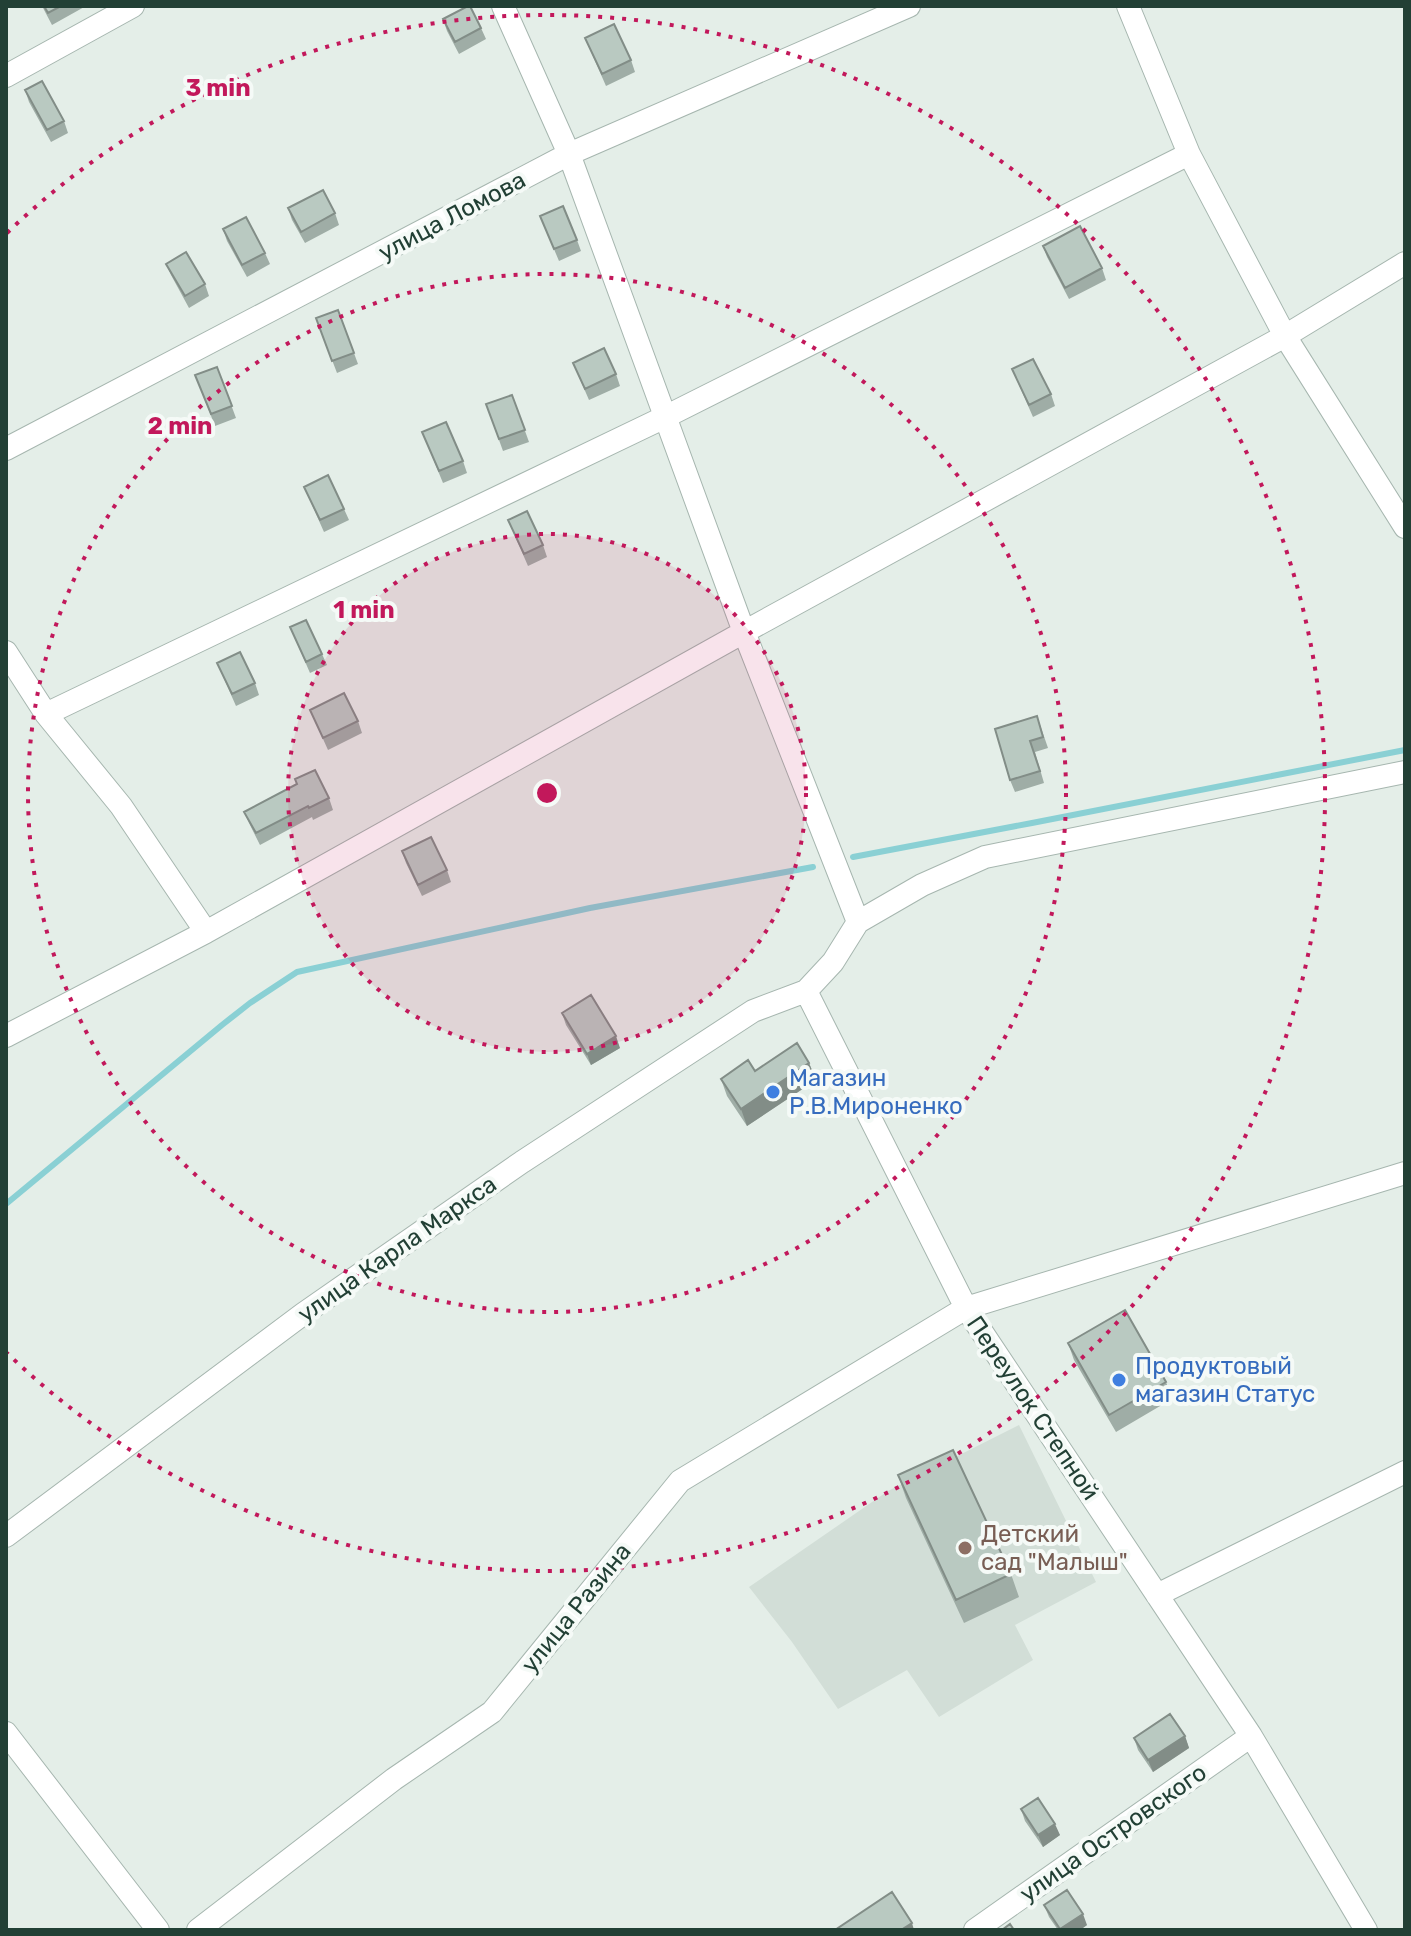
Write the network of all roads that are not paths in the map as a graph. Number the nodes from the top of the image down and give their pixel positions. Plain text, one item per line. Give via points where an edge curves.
1 (133, 6) edge
2 (503, 6) edge
3 (909, 6) edge
4 (1128, 6) edge
5 (6, 76) edge
6 (569, 154) junction
7 (1189, 154) junction
8 (1405, 263) edge
9 (1285, 336) junction
10 (665, 417) junction
11 (6, 449) edge
12 (1405, 527) edge
13 (744, 632) junction
14 (6, 652) edge
15 (46, 714) junction
16 (1405, 772) edge
17 (858, 922) junction
18 (206, 932) junction
19 (806, 991) junction
20 (6, 1036) edge
21 (1405, 1173) edge
22 (966, 1308) junction
23 (1405, 1472) edge
24 (6, 1536) edge
25 (1157, 1595) junction
26 (6, 1733) edge
27 (1251, 1736) junction
28 (158, 1930) edge
29 (198, 1930) edge
30 (975, 1930) edge
31 (1366, 1930) edge

1 - 5 street
2 - 6 street
3 - 6 street, улица Ломова
4 - 7 street
6 - 10 street
6 - 11 street, улица Ломова
7 - 9 street
7 - 10 street
8 - 9 street
9 - 12 street
9 - 13 street
10 - 13 street
10 - 15 street
13 - 17 street
13 - 18 street
14 - 15 street
15 - 18 street via 121,806
16 - 17 street via 985,857
17 - 19 street via 833,962
18 - 20 street
19 - 22 street, Переулок Степной
19 - 24 street, улица Карла Маркса via 753,1011 522,1162 303,1314
21 - 22 street, улица Разина
22 - 25 street, Переулок Степной
22 - 29 street, улица Разина via 680,1481 492,1712 394,1779
23 - 25 street
25 - 27 street, Переулок Степной
26 - 28 street
27 - 30 street, улица Островского
27 - 31 street, Переулок Степной

